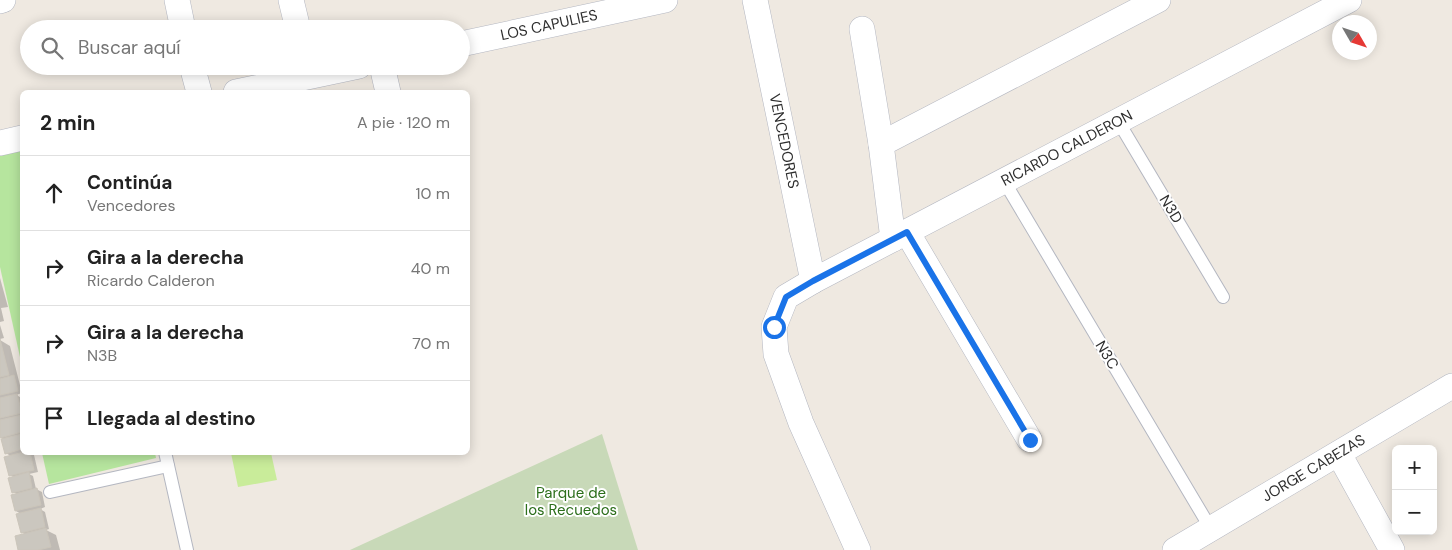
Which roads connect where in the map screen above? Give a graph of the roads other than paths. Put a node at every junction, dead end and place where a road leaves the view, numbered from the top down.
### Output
1 (177, 0) edge
2 (291, 0) edge
3 (665, 0) edge
4 (755, 0) edge
5 (1158, 0) edge
6 (1349, 0) edge
7 (629, 4) edge
8 (1126, 7) edge
9 (181, 20) edge
10 (296, 20) edge
11 (862, 29) dead end
12 (470, 42) edge
13 (194, 75) edge
14 (298, 75) edge
15 (384, 75) edge
16 (198, 90) edge
17 (253, 90) edge
18 (388, 90) edge
19 (1118, 121) junction
20 (20, 138) edge
21 (0, 143) edge
22 (881, 144) junction
23 (1004, 181) junction
24 (900, 236) junction
25 (813, 281) junction
26 (1223, 298) dead end
27 (1452, 386) edge
28 (1030, 440) dead end
29 (1339, 454) junction
30 (166, 455) edge
31 (168, 466) junction
32 (50, 492) dead end
33 (1211, 529) junction
34 (187, 550) edge
35 (858, 550) edge
36 (1175, 550) edge
37 (1392, 550) edge

1 - 9 street
2 - 10 street
3 - 7 street, LOS CAPULIES
4 - 25 street, VENCEDORES
5 - 8 street
6 - 19 street, RICARDO CALDERON
7 - 12 street, LOS CAPULIES
8 - 22 street
11 - 22 street
13 - 16 street
14 - 17 street
15 - 18 street
19 - 23 street, RICARDO CALDERON
19 - 26 lane, N3D
20 - 21 street
22 - 24 street
23 - 24 street, RICARDO CALDERON
23 - 33 lane, N3C
24 - 25 street, RICARDO CALDERON
24 - 28 street
25 - 35 street, RICARDO CALDERON
27 - 29 street, JORGE CABEZAS
29 - 33 street, JORGE CABEZAS
29 - 37 street
30 - 31 lane
31 - 32 lane
31 - 34 lane
33 - 36 street, JORGE CABEZAS

